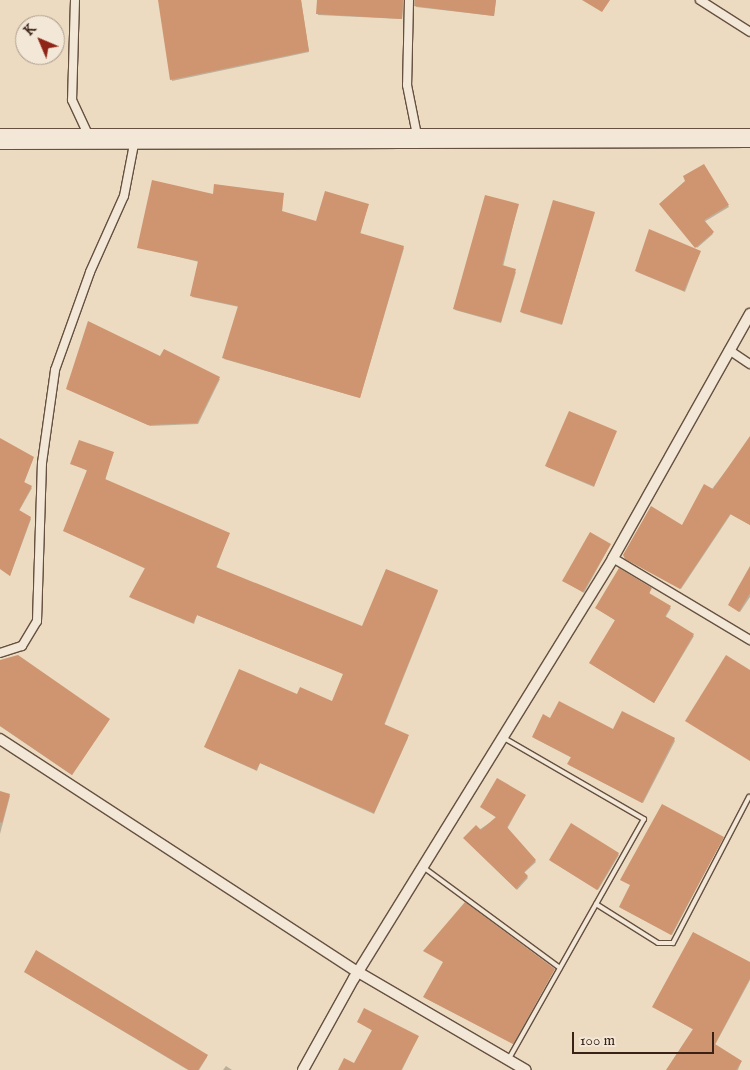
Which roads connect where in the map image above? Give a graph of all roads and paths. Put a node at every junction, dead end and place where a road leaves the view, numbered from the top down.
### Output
1 (75, 0) edge
2 (409, 0) edge
3 (700, 0) edge
4 (750, 32) edge
5 (0, 134) edge
6 (417, 134) junction
7 (750, 134) edge
8 (90, 138) junction
9 (750, 142) edge
10 (0, 144) edge
11 (134, 144) junction
12 (750, 314) edge
13 (729, 350) junction
14 (750, 364) edge
15 (613, 558) junction
16 (750, 640) edge
17 (0, 653) edge
18 (504, 738) junction
19 (0, 739) edge
20 (748, 797) dead end
21 (422, 867) junction
22 (596, 904) junction
23 (560, 968) junction
24 (358, 972) junction
25 (511, 1064) edge
26 (303, 1070) edge
27 (526, 1070) edge

1 - 8 street
2 - 6 street
3 - 4 street
5 - 8 street
6 - 7 street
6 - 8 street
8 - 10 street
8 - 11 street
9 - 11 street
11 - 17 street
12 - 13 street
13 - 14 street
13 - 15 street
15 - 16 street
15 - 18 street
18 - 21 street
18 - 22 lane
19 - 24 street
20 - 22 lane
21 - 23 lane
21 - 24 street
22 - 23 lane
23 - 25 lane
24 - 25 street
24 - 26 street
25 - 27 street

